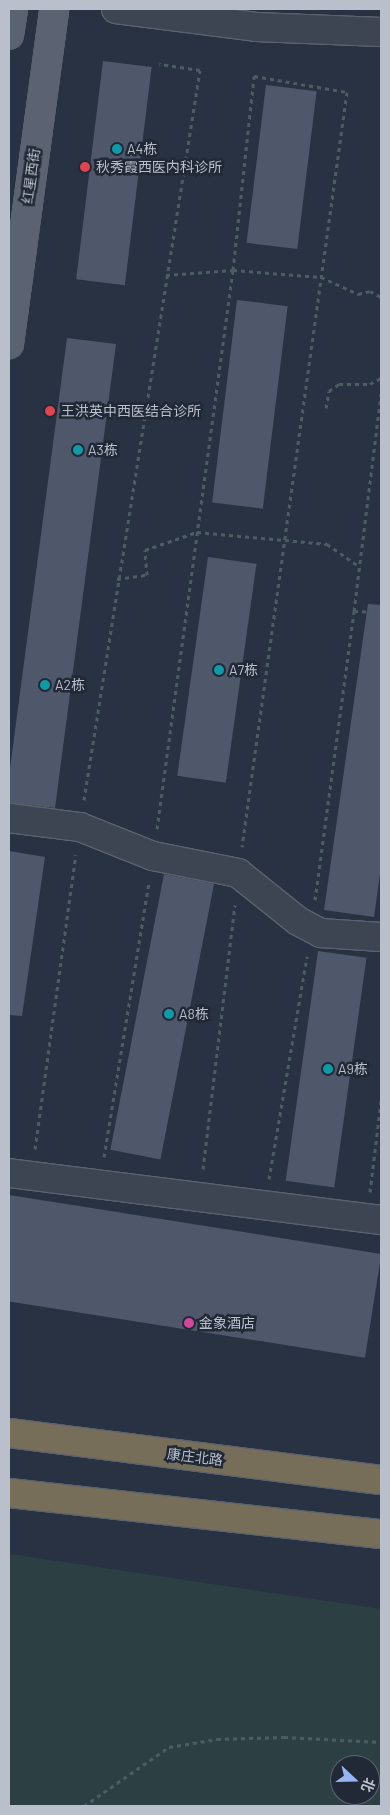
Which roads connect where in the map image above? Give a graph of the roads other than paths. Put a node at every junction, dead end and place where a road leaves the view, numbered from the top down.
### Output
1 (12, 9) edge
2 (54, 9) edge
3 (116, 9) edge
4 (190, 13) edge
5 (381, 32) edge
6 (9, 35) edge
7 (9, 344) edge
8 (9, 818) edge
9 (381, 937) edge
10 (20, 1175) edge
11 (374, 1219) edge
12 (9, 1433) edge
13 (381, 1480) edge
14 (9, 1493) edge
15 (381, 1534) edge

1 - 6 main road
2 - 7 main road, 红星西街
3 - 4 street
4 - 5 street
8 - 9 street
10 - 11 street
12 - 13 highway, 康庄北路
14 - 15 highway

